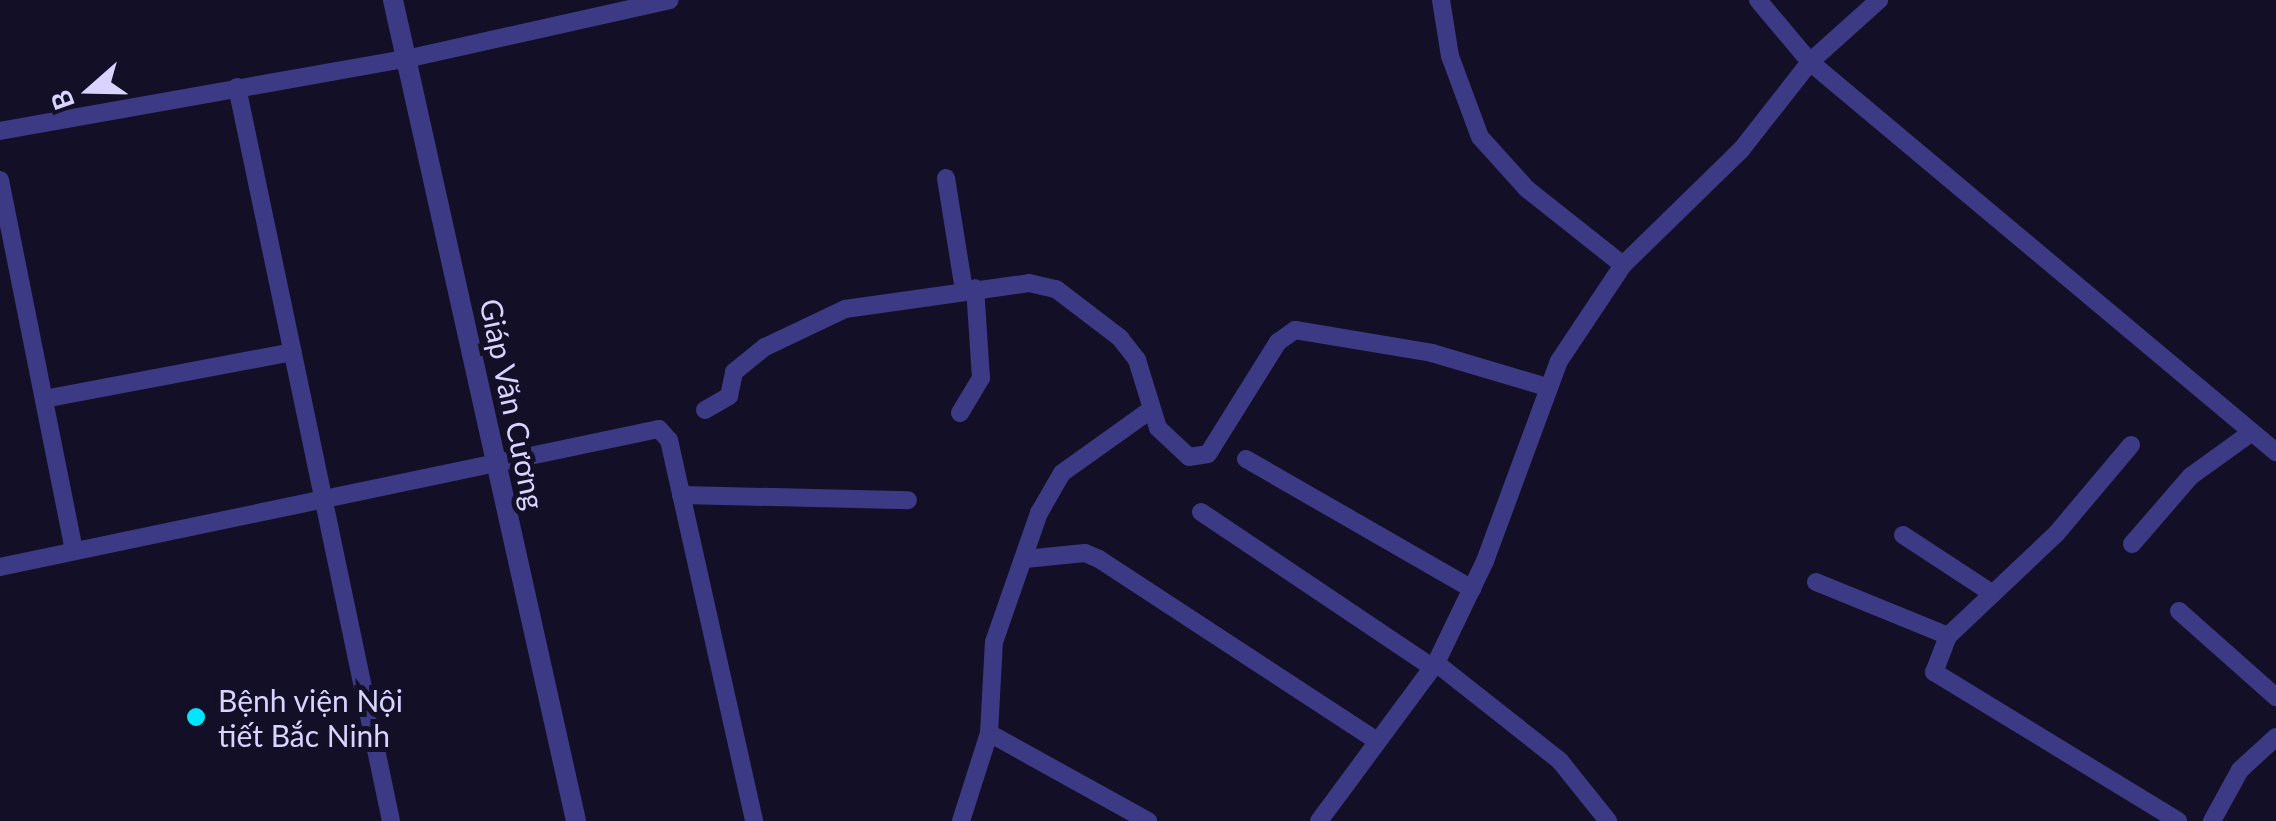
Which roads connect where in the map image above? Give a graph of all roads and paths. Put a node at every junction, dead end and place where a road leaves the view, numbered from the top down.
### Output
1 (393, 0) edge
2 (669, 0) edge
3 (1442, 0) edge
4 (1758, 0) edge
5 (1879, 0) edge
6 (406, 59) junction
7 (1810, 62) junction
8 (237, 88) junction
9 (0, 131) edge
10 (946, 178) dead end
11 (0, 180) edge
12 (1623, 265) junction
13 (970, 289) junction
14 (293, 352) junction
15 (1548, 387) junction
16 (44, 399) junction
17 (705, 410) dead end
18 (1149, 411) junction
19 (960, 413) dead end
20 (2252, 432) junction
21 (2131, 445) dead end
22 (2276, 452) edge
23 (1246, 459) dead end
24 (495, 460) junction
25 (681, 495) junction
26 (322, 498) junction
27 (908, 500) dead end
28 (1201, 512) dead end
29 (1903, 535) dead end
30 (2132, 544) dead end
31 (74, 551) junction
32 (1025, 559) junction
33 (0, 567) edge
34 (1816, 582) dead end
35 (1472, 589) junction
36 (1990, 592) junction
37 (2180, 610) dead end
38 (1948, 636) junction
39 (1434, 665) junction
40 (2276, 697) edge
41 (989, 733) junction
42 (2276, 737) edge
43 (1376, 740) junction
44 (391, 821) edge
45 (576, 821) edge
46 (754, 821) edge
47 (960, 821) edge
48 (1148, 821) edge
49 (1320, 821) edge
50 (1608, 821) edge
51 (2178, 821) edge
52 (2212, 821) edge

1 - 6 street, Giáp Văn Cương
2 - 6 street
3 - 12 street
4 - 7 street
5 - 7 street
6 - 8 street
6 - 24 street, Giáp Văn Cương
7 - 12 street
7 - 20 street
8 - 9 street
8 - 14 street
10 - 13 street
11 - 16 street
12 - 15 street
13 - 17 street
13 - 18 street
13 - 19 street
14 - 16 street
14 - 26 street
15 - 18 street
15 - 35 street
16 - 31 street
18 - 32 street
20 - 22 street
20 - 30 street
21 - 36 street
23 - 35 street
24 - 25 street
24 - 26 street
24 - 45 street, Giáp Văn Cương
25 - 27 street
25 - 46 street
26 - 31 street
26 - 44 street
28 - 39 street
29 - 36 street
31 - 33 street
32 - 41 street
32 - 43 street
34 - 38 street
35 - 39 street
36 - 38 street
37 - 40 street
38 - 51 street
39 - 43 street
39 - 50 street
41 - 47 street
41 - 48 street
42 - 52 street
43 - 49 street

